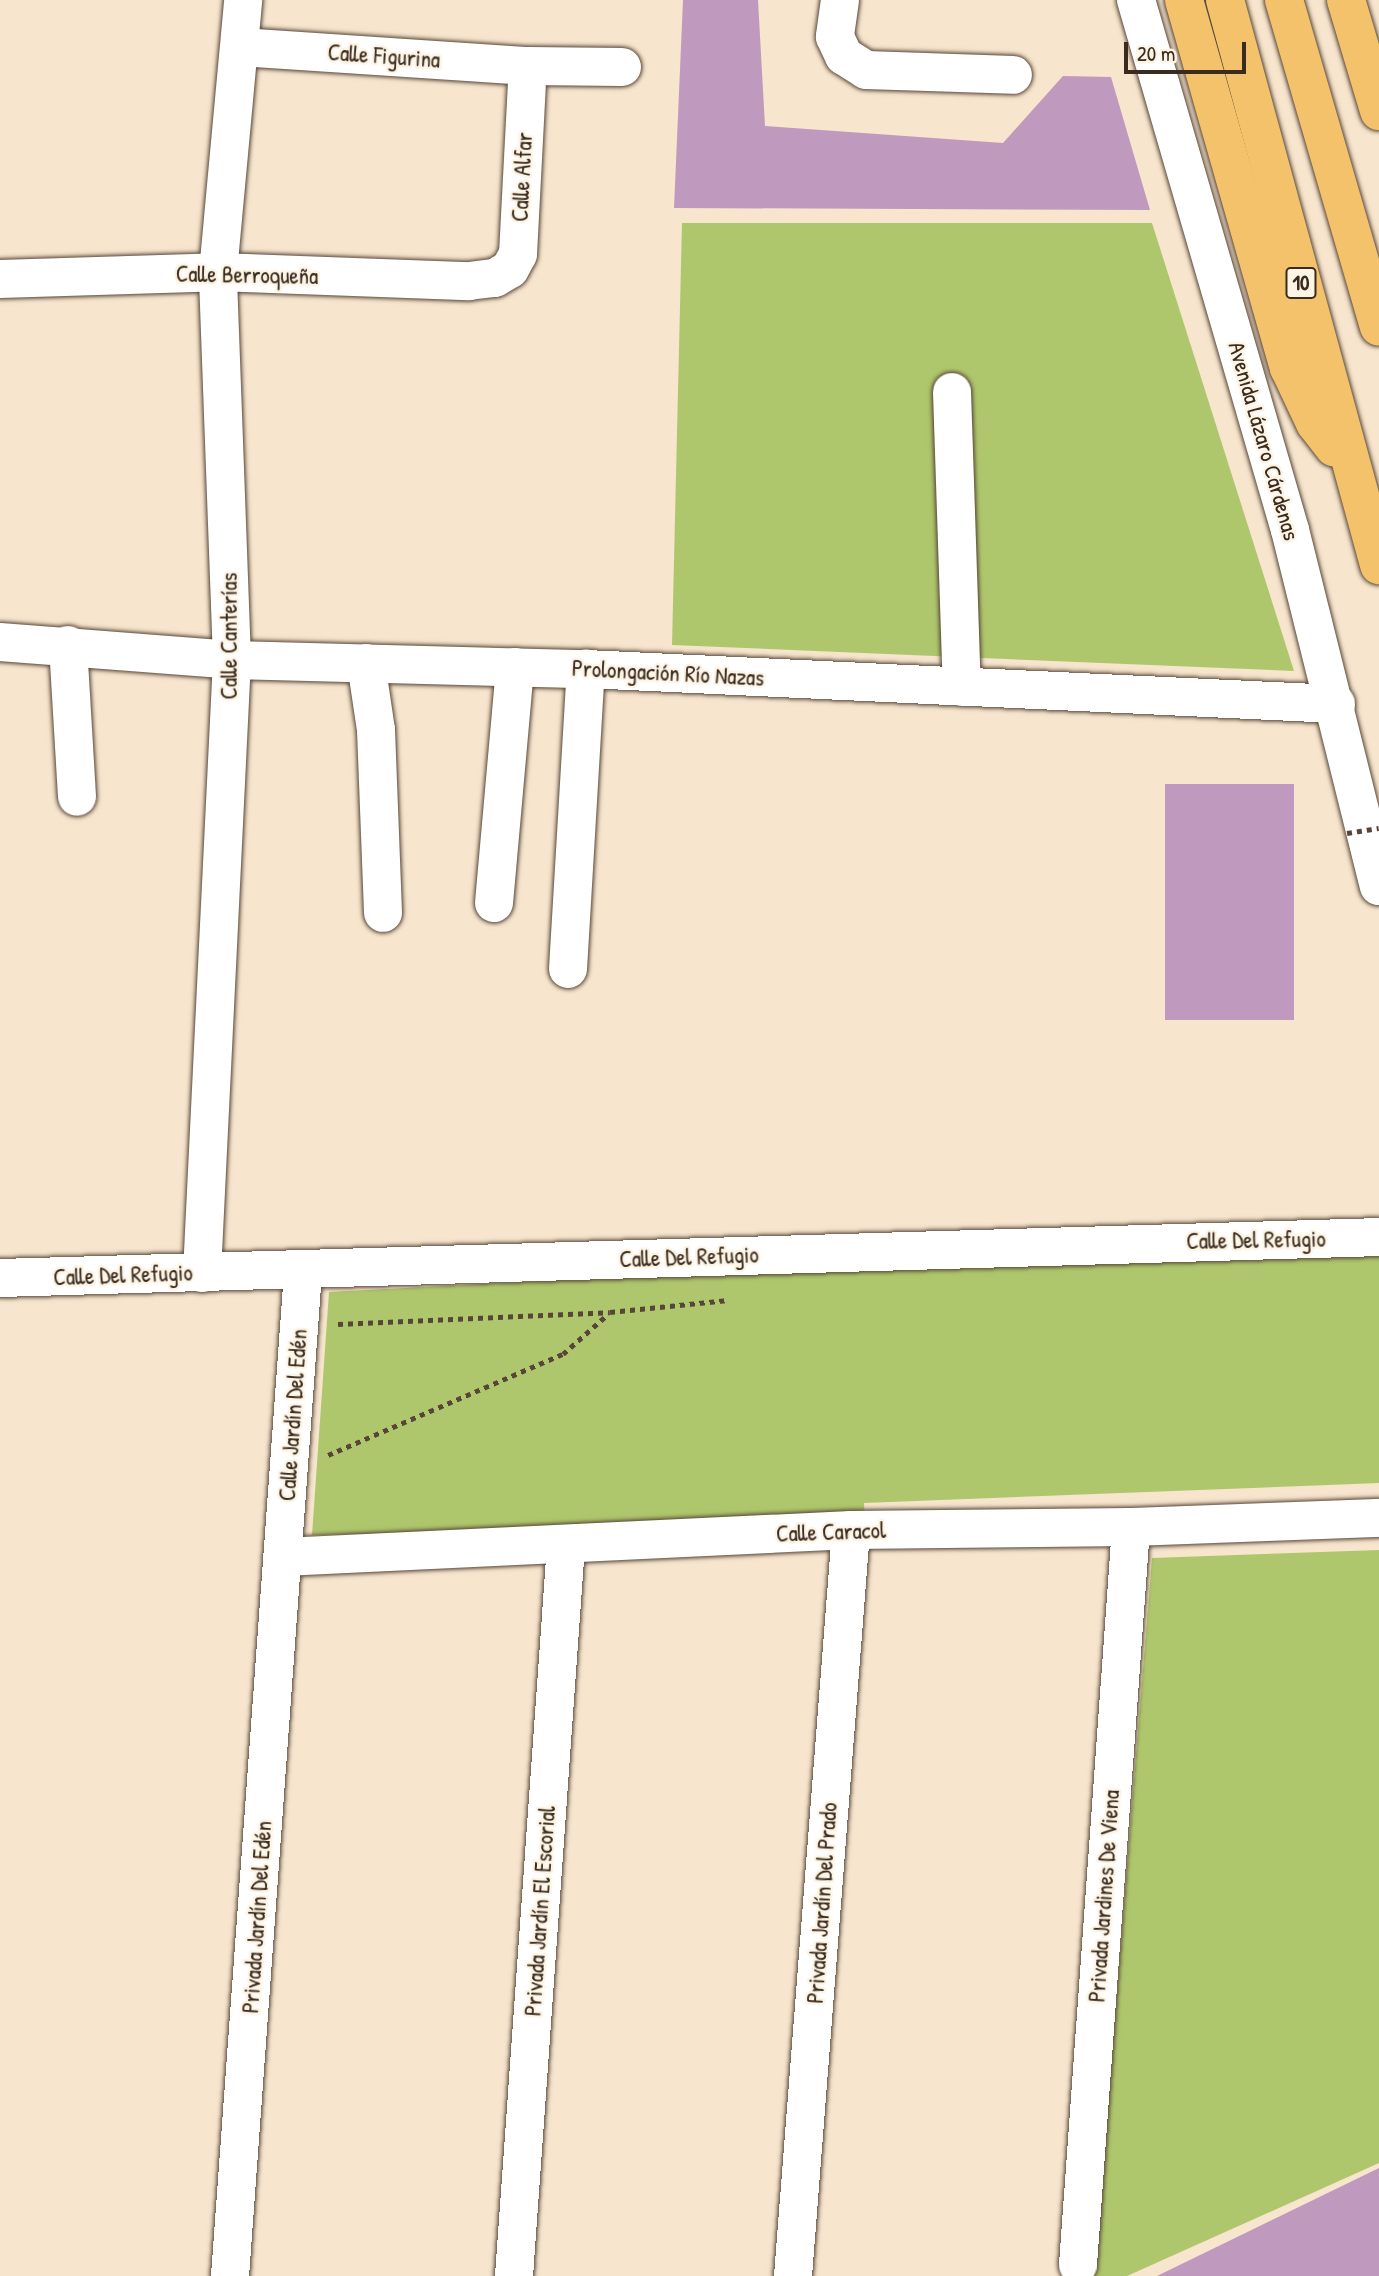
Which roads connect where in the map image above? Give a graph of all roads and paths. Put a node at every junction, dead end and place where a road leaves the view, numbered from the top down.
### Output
1 (243, 0) edge
2 (840, 0) edge
3 (1136, 0) edge
4 (1184, 0) edge
5 (1225, 0) edge
6 (1284, 0) edge
7 (1346, 0) edge
8 (240, 47) junction
9 (527, 66) junction
10 (622, 66) dead end
11 (1013, 75) dead end
12 (1379, 110) edge
13 (218, 272) junction
14 (495, 278) joint
15 (0, 279) edge
16 (1379, 326) edge
17 (952, 392) dead end
18 (1351, 468) junction
19 (1379, 565) edge
20 (0, 642) edge
21 (68, 645) junction
22 (232, 660) junction
23 (366, 663) junction
24 (515, 667) junction
25 (586, 668) junction
26 (962, 687) junction
27 (1336, 704) junction
28 (77, 797) dead end
29 (1379, 828) edge
30 (1347, 833) dead end
31 (1379, 886) edge
32 (494, 903) dead end
33 (383, 913) dead end
34 (568, 969) dead end
35 (1379, 1237) edge
36 (303, 1272) junction
37 (202, 1273) junction
38 (0, 1278) edge
39 (733, 1299) dead end
40 (610, 1312) junction
41 (334, 1338) dead end
42 (318, 1460) dead end
43 (1379, 1518) edge
44 (1131, 1527) junction
45 (851, 1530) junction
46 (566, 1546) junction
47 (284, 1557) junction
48 (1077, 2265) dead end
49 (230, 2276) edge
50 (514, 2276) edge
51 (793, 2276) edge

1 - 8 street, Calle Canterías
2 - 11 street
3 - 27 street, Avenida Lázaro Cárdenas
4 - 18 highway
5 - 18 highway, 10
6 - 16 highway
7 - 12 highway
8 - 9 street, Calle Figurina
8 - 13 street, Calle Canterías
9 - 10 street, Calle Figurina
9 - 14 street, Calle Alfar
13 - 14 street, Calle Berroqueña
13 - 15 street, Calle Berroqueña
13 - 22 street, Calle Canterías
17 - 26 street
18 - 19 highway, 10
20 - 21 street, Prolongación Río Nazas
21 - 22 street, Prolongación Río Nazas
21 - 28 street
22 - 23 street, Prolongación Río Nazas
22 - 37 street, Calle Canterías
23 - 24 street, Prolongación Río Nazas
23 - 33 street
24 - 25 street, Prolongación Río Nazas
24 - 32 street
25 - 26 street, Prolongación Río Nazas
25 - 34 street
26 - 27 street, Prolongación Río Nazas
27 - 31 street, Avenida Lázaro Cárdenas
29 - 30 path, bridge
35 - 36 street, Calle Del Refugio
36 - 37 street, Calle Del Refugio
36 - 47 street, Calle Jardín Del Edén
37 - 38 street, Calle Del Refugio
39 - 40 path
40 - 41 path
40 - 42 path
43 - 44 street, Calle Caracol
44 - 45 street, Calle Caracol
44 - 48 street, Privada Jardines De Viena
45 - 46 street, Calle Caracol
45 - 51 street, Privada Jardín Del Prado
46 - 47 street, Calle Caracol
46 - 50 street, Privada Jardín El Escorial
47 - 49 street, Privada Jardín Del Edén

